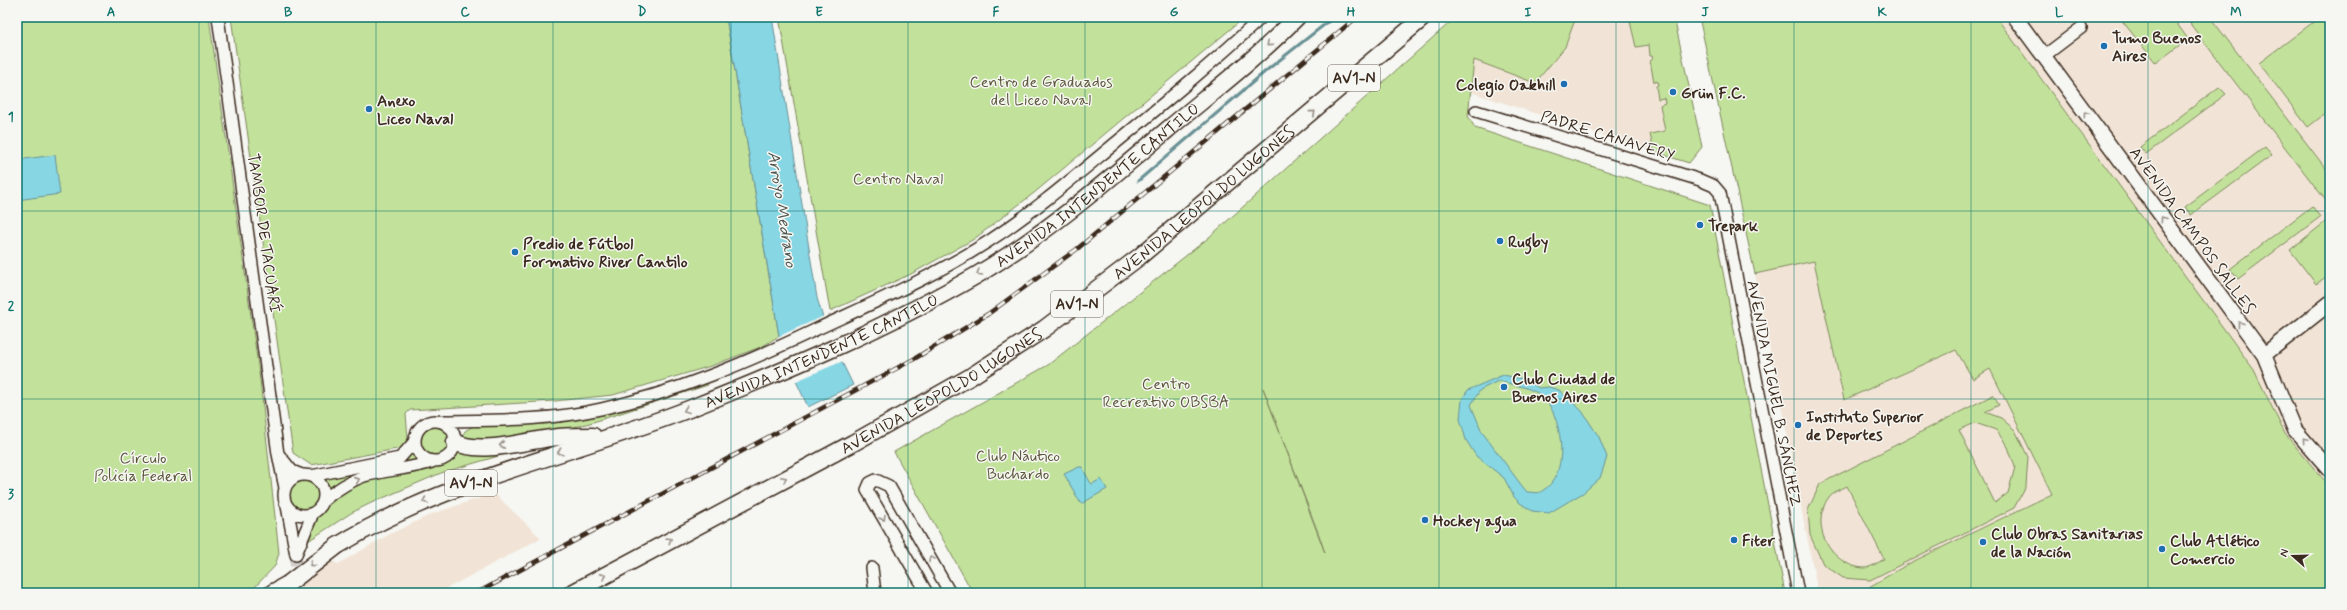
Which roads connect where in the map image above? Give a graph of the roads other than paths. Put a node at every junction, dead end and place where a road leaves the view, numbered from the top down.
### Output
1 (218, 17) edge
2 (1262, 17) edge
3 (1297, 17) edge
4 (1424, 17) edge
5 (2015, 17) edge
6 (2081, 28) dead end
7 (2044, 56) junction
8 (1476, 111) dead end
9 (1722, 200) joint
10 (2330, 303) edge
11 (2264, 355) junction
12 (477, 420) junction
13 (441, 421) junction
14 (611, 436) junction
15 (455, 440) junction
16 (414, 442) junction
17 (278, 454) junction
18 (432, 462) junction
19 (2330, 470) edge
20 (306, 476) junction
21 (285, 488) junction
22 (324, 500) junction
23 (287, 506) junction
24 (313, 513) junction
25 (872, 568) dead end
26 (285, 588) edge
27 (272, 593) edge
28 (572, 593) edge
29 (875, 593) edge
30 (927, 593) edge
31 (950, 593) edge
32 (1798, 593) edge

1 - 17 street, TAMBOR DE TACUARÍ
2 - 12 street, AVENIDA INTENDENTE CANTILO
3 -> 14 highway, AVENIDA INTENDENTE CANTILO / AV1-N
28 -> 4 highway, AVENIDA LEOPOLDO LUGONES / AV1-N
5 - 7 main road, AVENIDA CAMPOS SALLES
6 - 7 street
11 -> 7 main road, AVENIDA CAMPOS SALLES
8 - 9 street, PADRE CANAVERY
9 - 32 street, AVENIDA MIGUEL B. SÁNCHEZ
10 - 11 main road
19 -> 11 main road, AVENIDA CAMPOS SALLES
12 - 13 street, AVENIDA INTENDENTE CANTILO
12 - 15 street
13 - 15 street
13 - 16 street
14 -> 15 highway
14 -> 26 highway, AVENIDA INTENDENTE CANTILO / AV1-N, bridge
15 - 18 street
16 - 18 street
16 - 20 street
17 - 20 street
17 - 21 street, TAMBOR DE TACUARÍ
22 -> 18 street
20 - 21 street
20 - 22 street
21 - 23 street
22 - 24 street
23 - 24 street
23 - 24 street
25 - 29 street
26 - 27 highway, AVENIDA INTENDENTE CANTILO
31 -> 30 street

